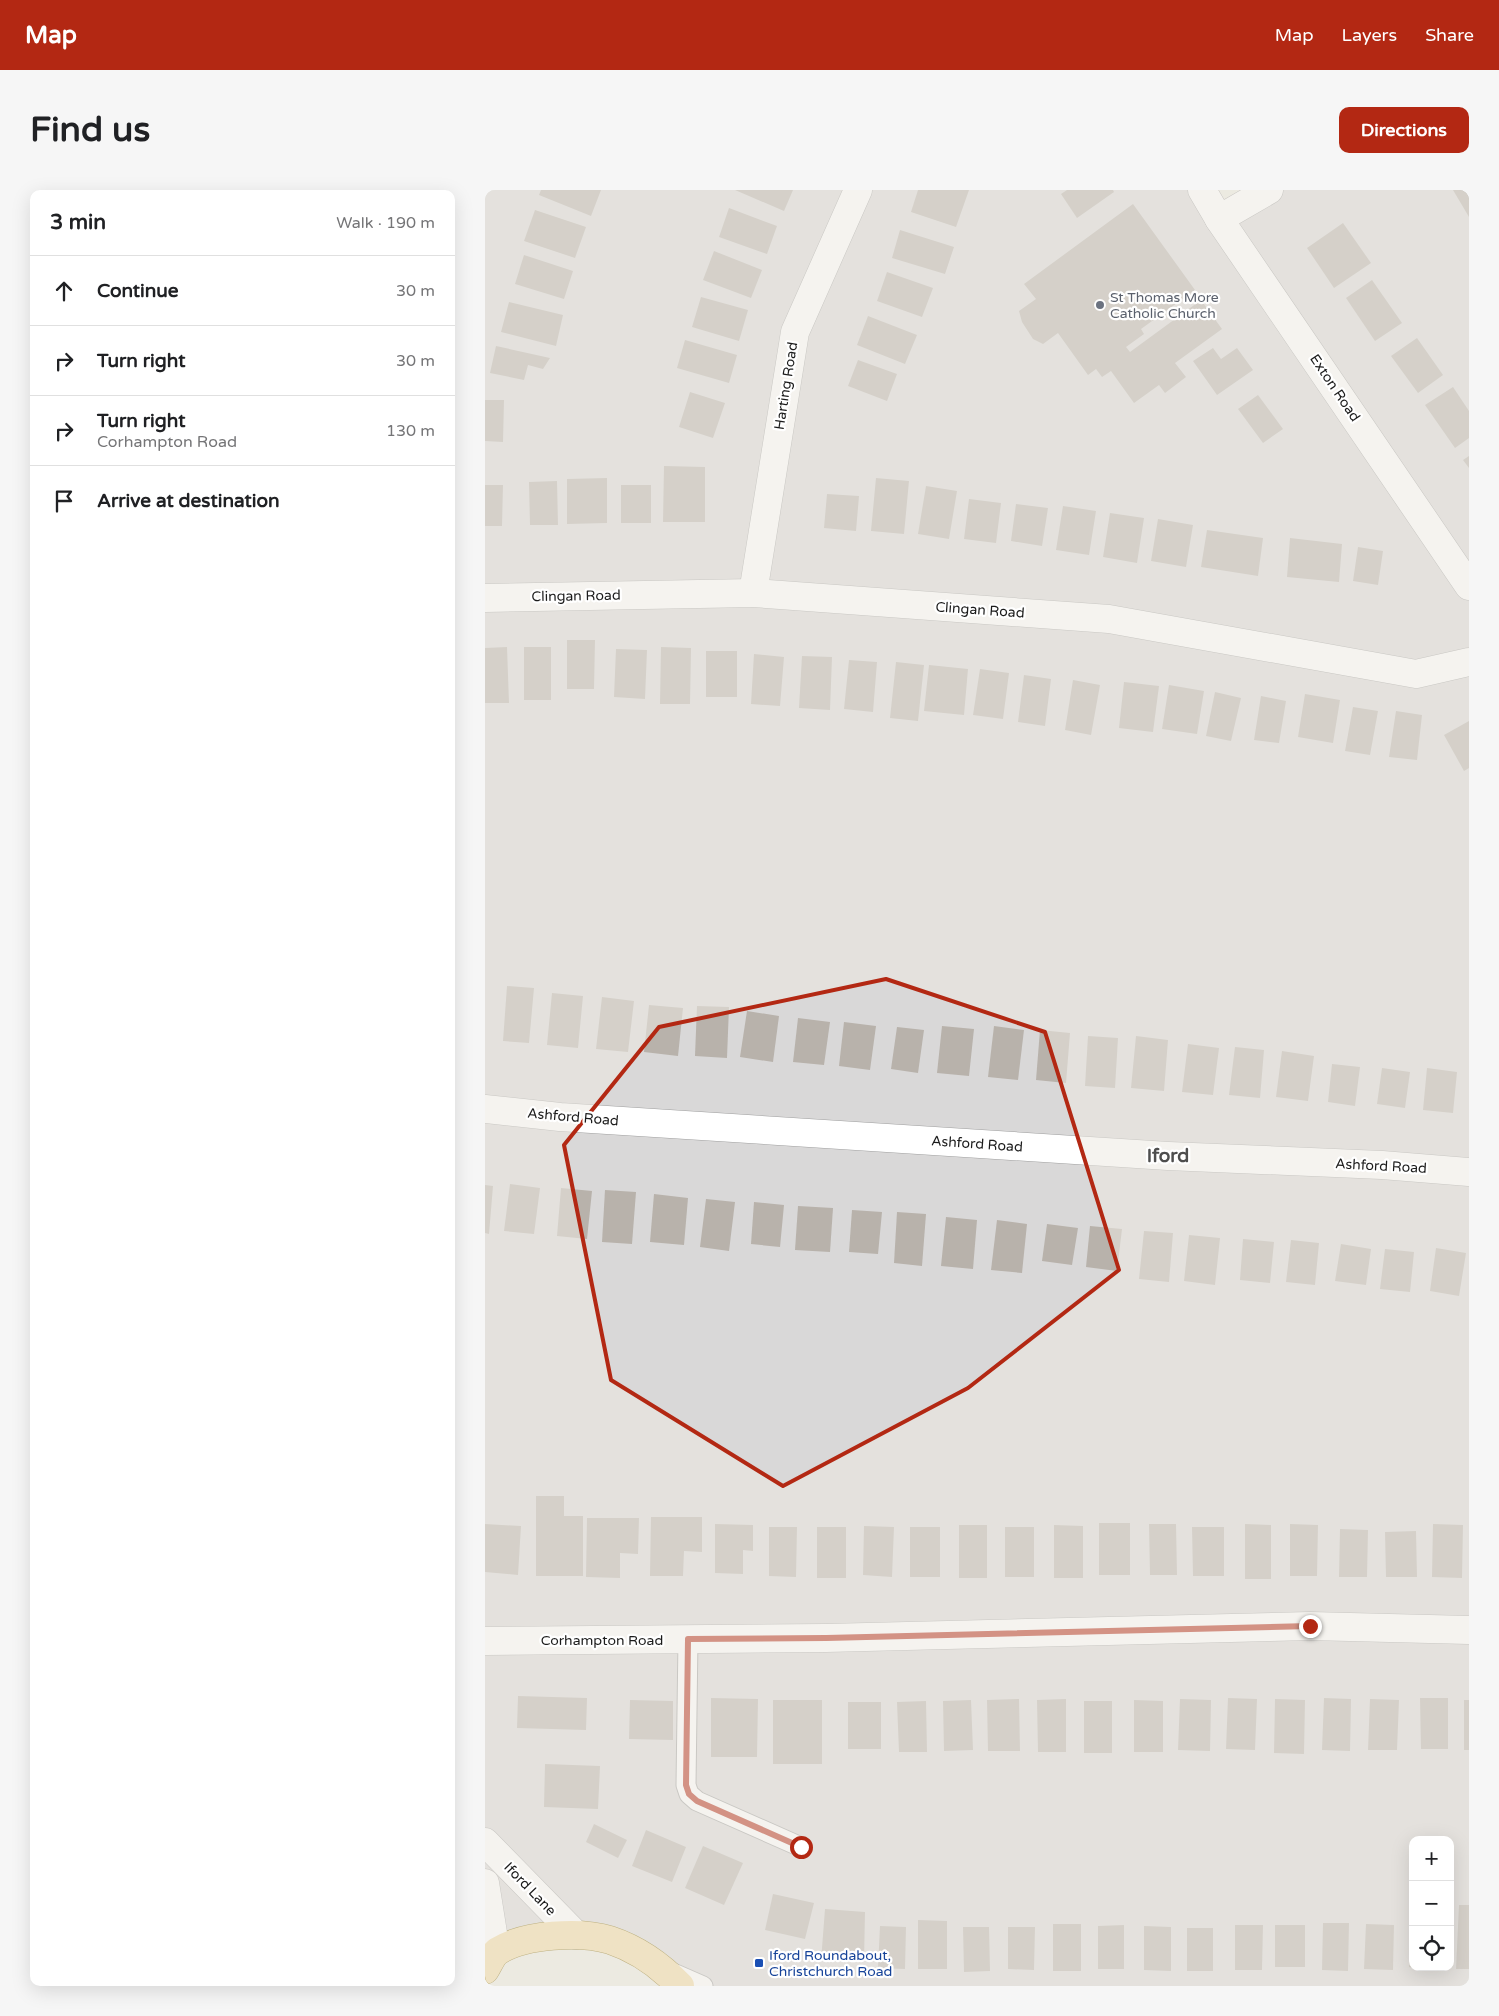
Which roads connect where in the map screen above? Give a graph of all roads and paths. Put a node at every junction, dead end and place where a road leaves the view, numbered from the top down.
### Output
1 (858, 190) edge
2 (1202, 190) edge
3 (1269, 190) edge
4 (1219, 220) junction
5 (1469, 586) edge
6 (753, 593) junction
7 (485, 598) edge
8 (1469, 662) edge
9 (485, 1109) edge
10 (1469, 1172) edge
11 (1469, 1630) edge
12 (688, 1639) junction
13 (485, 1641) edge
14 (485, 1842) edge
15 (801, 1847) dead end
16 (485, 1883) edge
17 (576, 1935) junction
18 (491, 1961) edge
19 (671, 1977) edge
20 (703, 1986) edge

1 - 6 street, Harting Road
2 - 4 street, Exton Road
3 - 4 street
4 - 5 street, Exton Road
6 - 7 street, Clingan Road
6 - 8 street, Clingan Road
9 - 10 street, Ashford Road
11 - 12 street, Corhampton Road
12 - 13 street, Corhampton Road
12 - 15 lane
14 - 17 street, Iford Lane
16 - 18 street, Iford Lane
17 - 18 main road
17 - 19 main road
19 - 20 lane

